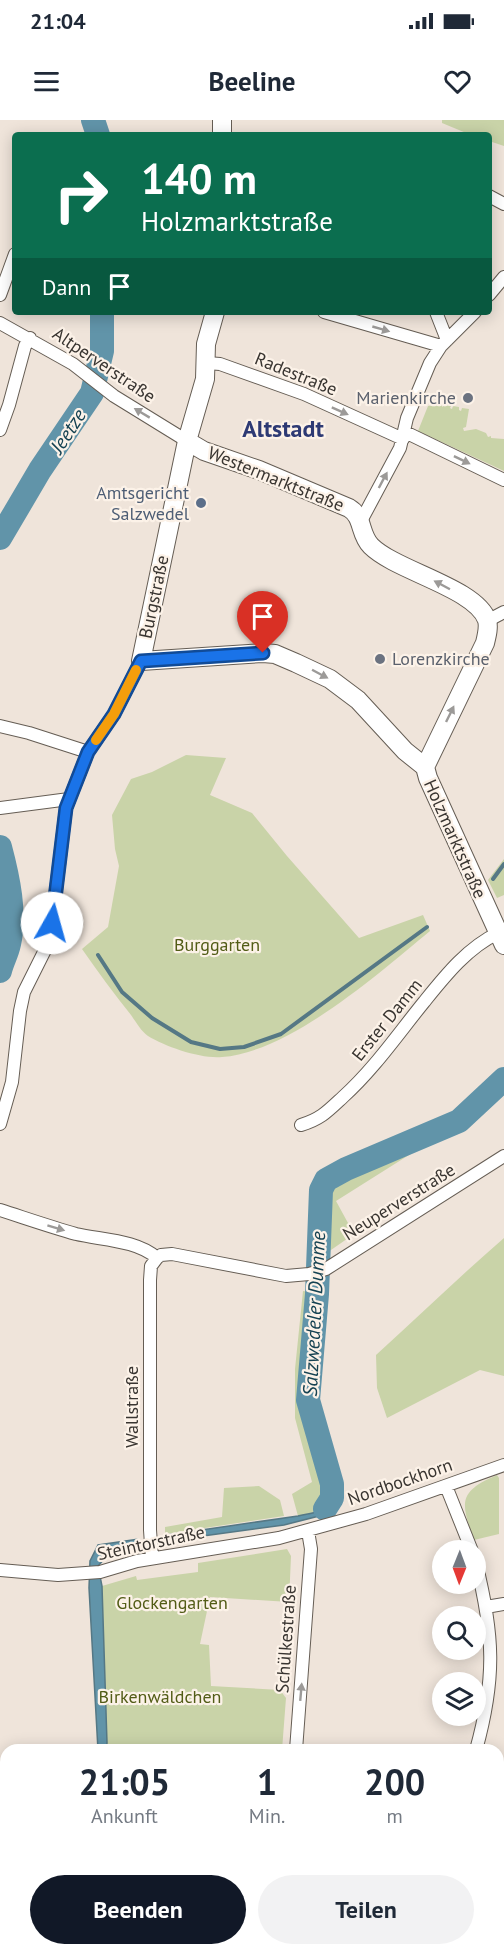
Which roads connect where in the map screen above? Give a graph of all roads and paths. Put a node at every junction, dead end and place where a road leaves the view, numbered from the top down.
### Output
1 (12, 262) edge
2 (504, 277) edge
3 (492, 291) edge
4 (0, 295) edge
5 (214, 315) edge
6 (336, 315) edge
7 (437, 315) edge
8 (472, 315) edge
9 (0, 323) edge
10 (30, 338) junction
11 (444, 343) junction
12 (207, 363) junction
13 (0, 430) edge
14 (404, 436) junction
15 (187, 441) junction
16 (504, 480) edge
17 (361, 521) junction
18 (504, 612) edge
19 (487, 621) junction
20 (141, 661) junction
21 (0, 726) edge
22 (88, 752) junction
23 (425, 767) junction
24 (69, 799) junction
25 (0, 808) edge
26 (501, 939) edge
27 (6, 1081) edge
28 (0, 1124) edge
29 (301, 1125) dead end
30 (504, 1156) edge
31 (0, 1210) edge
32 (157, 1258) junction
33 (504, 1465) edge
34 (446, 1486) junction
35 (308, 1531) junction
36 (468, 1540) edge
37 (152, 1558) junction
38 (0, 1570) edge
39 (504, 1604) edge
40 (486, 1607) joint
41 (296, 1744) edge
42 (477, 1744) edge

1 - 4 street
2 - 3 street
5 - 12 street, Burgstraße
6 -> 11 street
7 - 11 street
8 - 11 street
9 - 10 street, Altperverstraße
10 - 13 street
15 -> 10 street, Altperverstraße
11 - 14 street
12 -> 14 street, Radestraße
12 - 15 street, Burgstraße
14 -> 16 street, Radestraße
17 -> 14 street
15 - 17 street, Westermarktstraße
15 - 20 street, Burgstraße
19 -> 17 street
18 - 19 street
23 -> 19 street
20 - 22 street, Burgstraße
20 -> 23 street, Holzmarktstraße
21 - 22 street
22 - 24 street, Burgstraße
23 - 26 street, Holzmarktstraße
24 - 25 street
24 - 27 street, Burgstraße
26 - 29 street, Erster Damm
27 - 28 street, Burgstraße
30 - 32 street, Neuperverstraße
31 -> 32 street, Neuperverstraße
32 - 37 street, Wallstraße
33 - 34 street, Nordbockhorn
34 - 35 street, Nordbockhorn
34 - 36 street
35 - 37 street, Steintorstraße
41 -> 35 street, Schülkestraße
37 - 38 street, Steintorstraße
39 - 40 street
40 - 42 street

